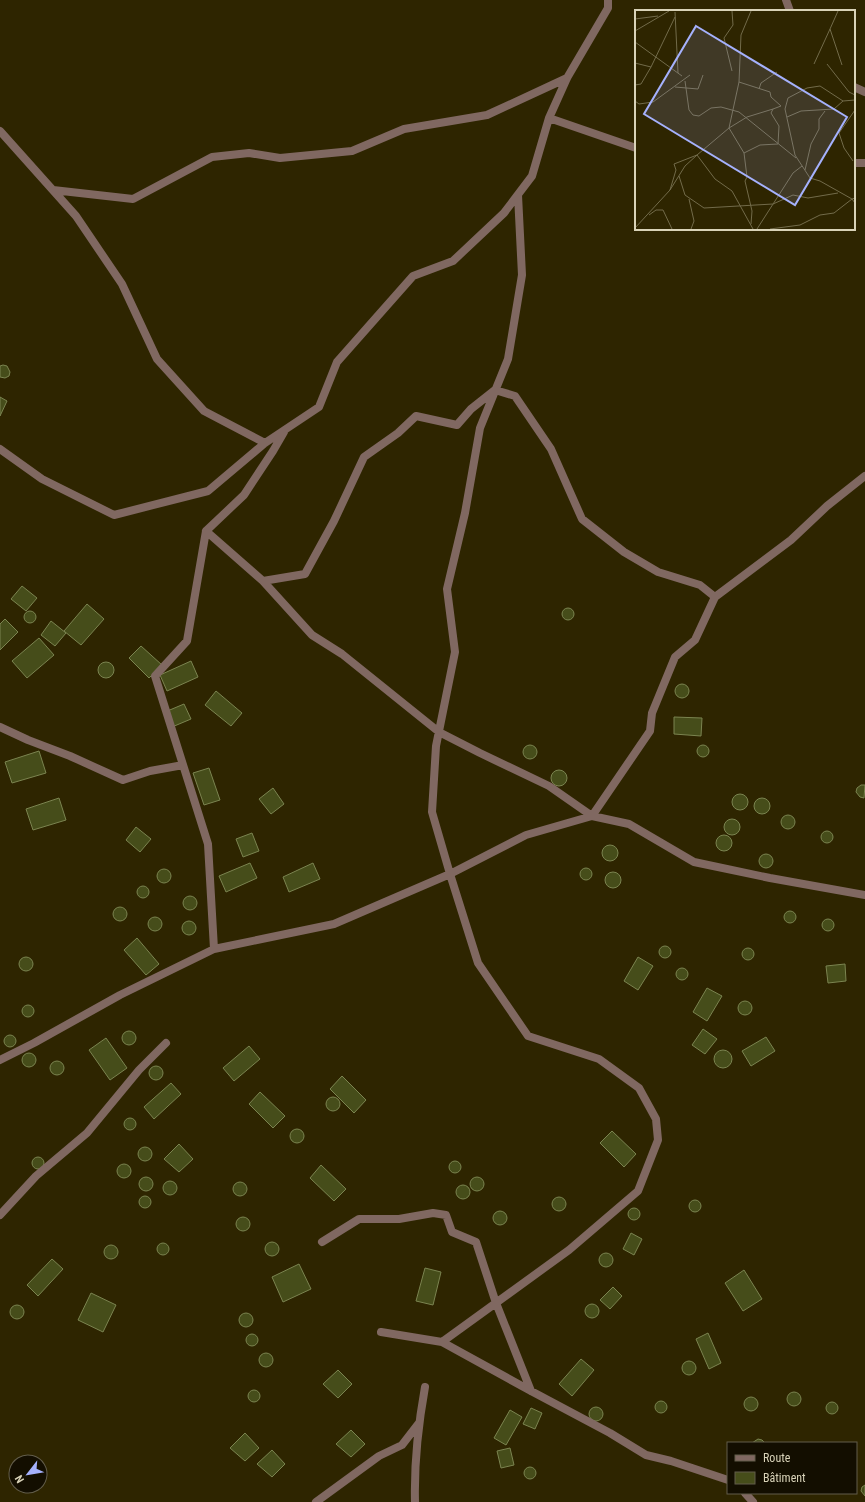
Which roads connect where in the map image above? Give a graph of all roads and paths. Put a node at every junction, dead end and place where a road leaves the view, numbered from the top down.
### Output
1 (608, 0) edge
2 (786, 0) edge
3 (790, 10) edge
4 (567, 78) junction
5 (855, 87) edge
6 (865, 92) edge
7 (549, 118) junction
8 (0, 131) edge
9 (635, 148) edge
10 (54, 190) junction
11 (518, 195) junction
12 (495, 390) junction
13 (286, 429) junction
14 (265, 443) junction
15 (0, 449) edge
16 (865, 476) edge
17 (206, 531) junction
18 (263, 581) junction
19 (715, 597) junction
20 (0, 728) edge
21 (439, 732) junction
22 (183, 765) junction
23 (592, 816) junction
24 (450, 874) junction
25 (865, 895) edge
26 (214, 949) junction
27 (166, 1043) dead end
28 (0, 1060) edge
29 (0, 1215) edge
30 (322, 1242) dead end
31 (496, 1303) junction
32 (381, 1332) dead end
33 (442, 1342) junction
34 (425, 1387) dead end
35 (531, 1391) junction
36 (419, 1423) junction
37 (727, 1480) edge
38 (746, 1494) edge
39 (316, 1502) edge
40 (415, 1502) edge
41 (753, 1502) edge

1 - 4 street
2 - 3 street
4 - 7 street
4 - 10 street
5 - 6 street
7 - 9 street
7 - 11 street
8 - 10 street
10 - 14 street
11 - 12 street
11 - 13 street
12 - 18 street
12 - 19 street
12 - 21 street
13 - 14 street
13 - 17 street
14 - 15 street
16 - 19 street
17 - 18 street
17 - 22 street
18 - 21 street
19 - 23 street
20 - 22 street
21 - 23 street
21 - 24 street
22 - 26 street
23 - 24 street
23 - 25 street
24 - 26 street
24 - 31 street
26 - 28 street
27 - 29 street
30 - 31 street
31 - 33 street
31 - 35 street
32 - 33 street
33 - 35 street
34 - 36 street
35 - 37 street
36 - 39 street
36 - 40 street
38 - 41 street

